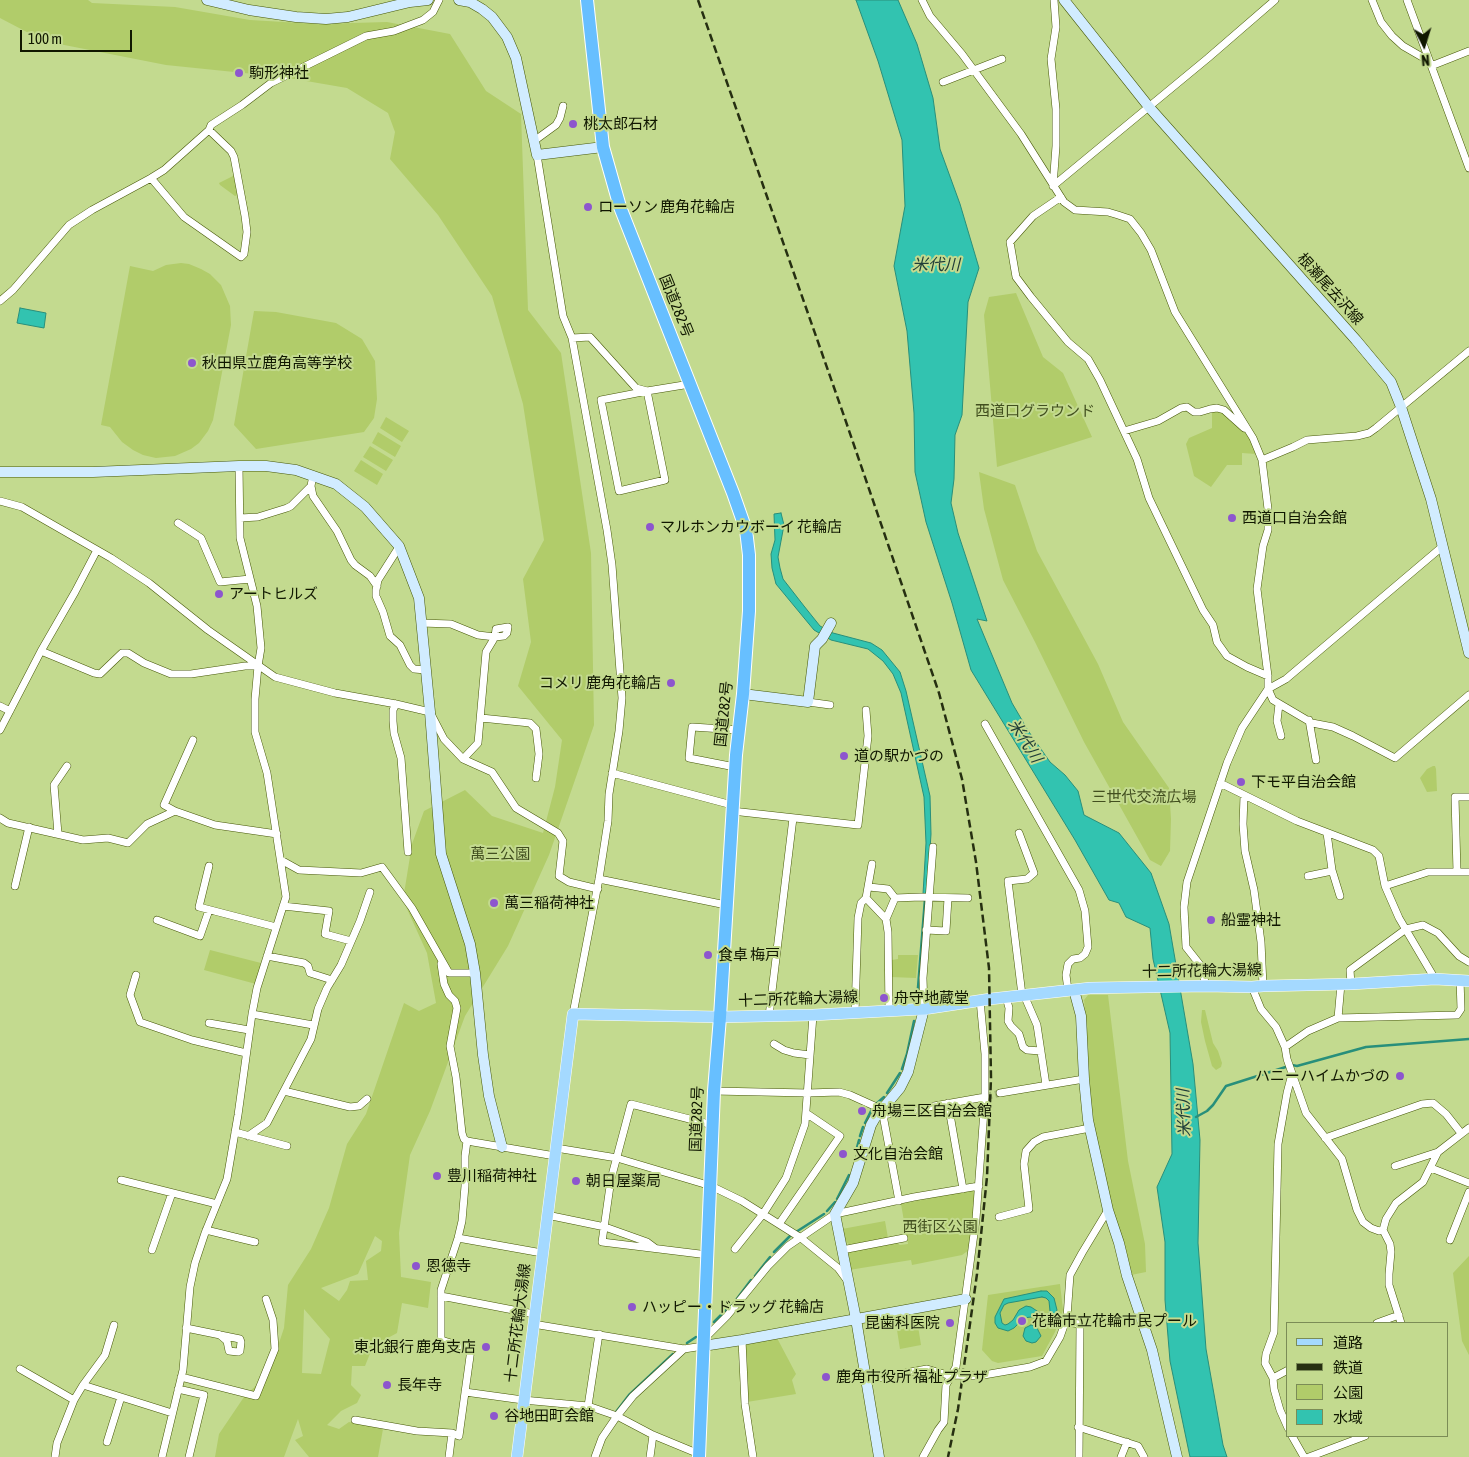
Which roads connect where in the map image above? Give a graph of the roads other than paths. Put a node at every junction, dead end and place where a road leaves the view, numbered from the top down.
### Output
1 (207, 0) edge
2 (428, 0) edge
3 (439, 0) edge
4 (459, 0) edge
5 (587, 0) edge
6 (922, 0) edge
7 (1054, 0) edge
8 (1064, 0) edge
9 (1275, 0) edge
10 (1372, 0) edge
11 (1407, 0) edge
12 (1469, 51) edge
13 (1002, 59) dead end
14 (1430, 64) junction
15 (974, 70) junction
16 (943, 82) dead end
17 (563, 106) dead end
18 (1149, 106) junction
19 (209, 130) junction
20 (534, 141) junction
21 (603, 147) junction
22 (537, 155) junction
23 (1469, 168) edge
24 (151, 178) junction
25 (1053, 186) junction
26 (1061, 198) junction
27 (0, 301) edge
28 (572, 338) junction
29 (1469, 351) edge
30 (690, 384) junction
31 (647, 392) junction
32 (1402, 406) junction
33 (1124, 431) junction
34 (1250, 433) junction
35 (1262, 460) junction
36 (239, 466) junction
37 (0, 472) edge
38 (313, 475) junction
39 (311, 486) junction
40 (0, 501) edge
41 (240, 518) junction
42 (178, 523) dead end
43 (1443, 546) junction
44 (400, 547) junction
45 (97, 550) junction
46 (250, 579) junction
47 (376, 586) junction
48 (421, 623) junction
49 (830, 625) dead end
50 (41, 651) junction
51 (1469, 653) edge
52 (258, 666) junction
53 (426, 670) junction
54 (1268, 676) junction
55 (1268, 689) junction
56 (743, 694) junction
57 (1469, 695) edge
58 (808, 702) junction
59 (396, 704) junction
60 (1279, 704) junction
61 (830, 705) dead end
62 (0, 706) edge
63 (866, 710) dead end
64 (10, 711) junction
65 (430, 712) junction
66 (481, 718) junction
67 (1309, 720) junction
68 (985, 724) dead end
69 (0, 730) edge
70 (739, 730) junction
71 (1281, 736) dead end
72 (193, 740) dead end
73 (464, 759) junction
74 (1316, 760) dead end
75 (67, 766) dead end
76 (735, 767) junction
77 (612, 773) junction
78 (536, 778) dead end
79 (1220, 783) junction
80 (1244, 796) junction
81 (1469, 797) edge
82 (732, 808) junction
83 (176, 811) junction
84 (0, 818) edge
85 (793, 818) junction
86 (29, 828) junction
87 (1019, 833) dead end
88 (1327, 833) junction
89 (58, 834) junction
90 (277, 834) junction
91 (933, 846) dead end
92 (408, 852) dead end
93 (281, 860) junction
94 (872, 864) dead end
95 (209, 866) dead end
96 (1332, 871) junction
97 (1457, 872) junction
98 (1469, 872) edge
99 (1308, 876) dead end
100 (599, 879) junction
101 (15, 886) dead end
102 (1385, 886) junction
103 (868, 887) junction
104 (598, 889) junction
105 (370, 892) dead end
106 (1340, 896) dead end
107 (925, 897) junction
108 (866, 898) junction
109 (896, 898) junction
110 (948, 898) junction
111 (968, 898) dead end
112 (283, 906) junction
113 (726, 906) junction
114 (209, 910) junction
115 (886, 919) junction
116 (158, 920) dead end
117 (276, 927) junction
118 (1406, 929) junction
119 (926, 930) junction
120 (351, 941) junction
121 (267, 956) junction
122 (440, 957) junction
123 (1469, 962) edge
124 (474, 973) junction
125 (136, 975) dead end
126 (1435, 979) junction
127 (332, 980) junction
128 (1464, 980) edge
129 (1346, 984) junction
130 (1206, 986) junction
131 (1258, 987) junction
132 (1071, 990) junction
133 (1023, 995) junction
134 (1006, 997) junction
135 (980, 1000) junction
136 (924, 1009) junction
137 (889, 1012) junction
138 (855, 1013) junction
139 (252, 1014) junction
140 (573, 1014) junction
141 (813, 1015) junction
142 (769, 1016) junction
143 (720, 1017) junction
144 (1338, 1018) junction
145 (209, 1023) dead end
146 (313, 1025) junction
147 (249, 1030) junction
148 (774, 1044) dead end
149 (1285, 1047) junction
150 (1041, 1051) junction
151 (246, 1054) junction
152 (810, 1055) junction
153 (1292, 1074) junction
154 (1084, 1079) junction
155 (1046, 1086) junction
156 (284, 1091) junction
157 (714, 1091) junction
158 (808, 1093) junction
159 (1000, 1093) tunnel mouth
160 (985, 1097) junction
161 (367, 1099) dead end
162 (948, 1103) junction
163 (882, 1112) junction
164 (806, 1113) junction
165 (713, 1126) junction
166 (1090, 1128) junction
167 (1469, 1128) edge
168 (235, 1132) junction
169 (1461, 1133) junction
170 (248, 1136) junction
171 (1325, 1138) junction
172 (467, 1141) junction
173 (287, 1146) dead end
174 (502, 1147) junction
175 (556, 1152) junction
176 (1438, 1152) junction
177 (616, 1158) junction
178 (1395, 1166) dead end
179 (1431, 1168) junction
180 (121, 1180) dead end
181 (1469, 1183) edge
182 (711, 1186) junction
183 (979, 1186) junction
184 (963, 1189) junction
185 (1469, 1192) edge
186 (172, 1193) junction
187 (899, 1201) junction
188 (217, 1204) junction
189 (1108, 1210) junction
190 (763, 1214) junction
191 (835, 1214) junction
192 (547, 1215) junction
193 (999, 1216) dead end
194 (779, 1224) junction
195 (605, 1227) junction
196 (206, 1230) junction
197 (1383, 1230) junction
198 (458, 1238) junction
199 (801, 1238) junction
200 (904, 1238) dead end
201 (1450, 1240) dead end
202 (255, 1242) dead end
203 (656, 1249) junction
204 (735, 1249) dead end
205 (152, 1250) dead end
206 (842, 1250) junction
207 (542, 1253) junction
208 (708, 1255) junction
209 (848, 1281) junction
210 (441, 1296) junction
211 (266, 1299) dead end
212 (966, 1299) junction
213 (1399, 1315) junction
214 (534, 1319) junction
215 (856, 1320) junction
216 (1065, 1322) junction
217 (1380, 1322) edge
218 (1401, 1322) edge
219 (114, 1325) dead end
220 (186, 1328) junction
221 (598, 1334) junction
222 (220, 1335) dead end
223 (742, 1340) junction
224 (704, 1342) junction
225 (684, 1349) junction
226 (20, 1369) dead end
227 (1286, 1371) edge
228 (951, 1376) junction
229 (181, 1377) junction
230 (1273, 1378) junction
231 (866, 1380) junction
232 (83, 1385) junction
233 (178, 1389) junction
234 (465, 1392) junction
235 (121, 1397) junction
236 (74, 1400) junction
237 (523, 1400) junction
238 (588, 1406) junction
239 (172, 1413) junction
240 (617, 1416) junction
241 (355, 1420) dead end
242 (1286, 1424) edge
243 (1078, 1427) junction
244 (452, 1433) junction
245 (653, 1435) junction
246 (1293, 1437) edge
247 (1362, 1437) edge
248 (107, 1442) dead end
249 (1127, 1442) junction
250 (699, 1456) edge
251 (55, 1457) edge
252 (162, 1457) edge
253 (189, 1457) edge
254 (449, 1457) edge
255 (516, 1457) edge
256 (595, 1457) edge
257 (650, 1457) edge
258 (753, 1457) edge
259 (879, 1457) edge
260 (923, 1457) edge
261 (1079, 1457) edge
262 (1121, 1457) edge
263 (1144, 1457) edge
264 (1177, 1457) edge
265 (1304, 1457) edge
266 (1309, 1457) edge

1 - 2 street
3 - 19 street
4 - 20 street
5 - 21 highway, 国道282号
6 - 15 street
7 - 25 street
8 - 18 street, 根瀬尾去沢線
9 - 18 street
10 - 14 street
11 - 14 street
12 - 14 street
13 - 15 street
14 - 23 street
15 - 16 street
15 - 25 street
17 - 20 street
18 - 25 street
18 - 32 street, 根瀬尾去沢線
19 - 24 street
19 - 24 street
20 - 22 street
21 - 22 street
21 - 30 highway, 国道282号
22 - 28 street
24 - 27 street
25 - 26 street
26 - 33 street
26 - 34 street
28 - 31 street
28 - 77 street
29 - 32 street
30 - 31 street
30 - 56 highway, 国道282号
31 - 31 street
32 - 35 street
32 - 43 street, 根瀬尾去沢線
33 - 34 street
33 - 54 street
34 - 35 street
35 - 54 street
36 - 37 street
36 - 38 street
36 - 41 street
38 - 39 street
38 - 44 street
39 - 41 street
39 - 47 street
40 - 45 street
41 - 46 street
42 - 46 street
43 - 51 street, 根瀬尾去沢線
43 - 55 street
44 - 47 street
44 - 48 street
45 - 50 street
45 - 52 street
46 - 52 street
47 - 53 street
48 - 53 street
48 - 66 street
49 - 58 street
50 - 52 street
50 - 64 street
52 - 59 street
52 - 90 street
53 - 65 street
54 - 55 street
55 - 60 street
55 - 79 street
56 - 58 street
56 - 70 highway, 国道282号
57 - 67 street
58 - 61 street
59 - 65 street
59 - 92 street
60 - 67 street
60 - 71 street
62 - 64 street
63 - 85 street
64 - 69 street
65 - 73 street
65 - 124 street
66 - 73 street
66 - 78 street
67 - 74 street
68 - 132 street
70 - 76 highway, 国道282号
70 - 76 street
72 - 83 street
73 - 104 street
75 - 89 street
76 - 82 highway, 国道282号
77 - 82 street
77 - 100 street
79 - 80 street
79 - 130 street
80 - 88 street
80 - 131 street
81 - 97 street
82 - 85 street
82 - 113 highway, 国道282号
83 - 89 street
83 - 90 street
84 - 86 street
85 - 142 street
86 - 89 street
86 - 101 street
87 - 133 street
88 - 96 street
88 - 102 street
90 - 93 street
91 - 107 street
93 - 112 street
93 - 122 street
94 - 103 street
95 - 114 street
96 - 99 street
96 - 106 street
97 - 98 street
97 - 102 street
100 - 104 street
100 - 113 street
102 - 118 street
103 - 108 street
103 - 109 street
104 - 140 street
105 - 120 street
107 - 109 street
107 - 110 street
107 - 119 street
108 - 115 street
108 - 138 street
109 - 115 street
110 - 111 street
110 - 119 street
112 - 117 street
112 - 120 street
113 - 143 highway, 国道282号
114 - 116 street
114 - 117 street
115 - 137 street
117 - 121 street
118 - 123 street
118 - 126 street
118 - 129 street
119 - 136 street
120 - 127 street
121 - 127 street
121 - 139 street
122 - 124 street
122 - 172 street
124 - 174 street
125 - 151 street
126 - 128 main road, 十二所花輪大湯線
126 - 129 main road, 十二所花輪大湯線
127 - 146 street
128 - 144 street
129 - 131 main road, 十二所花輪大湯線
129 - 144 street
130 - 131 main road, 十二所花輪大湯線
130 - 132 main road, 十二所花輪大湯線
131 - 149 street
132 - 133 main road, 十二所花輪大湯線
132 - 154 street
133 - 134 main road, 十二所花輪大湯線
133 - 150 street
134 - 135 main road, 十二所花輪大湯線
134 - 150 street
135 - 136 main road, 十二所花輪大湯線
135 - 160 street
136 - 137 main road, 十二所花輪大湯線
136 - 163 street
137 - 138 main road, 十二所花輪大湯線
138 - 141 main road, 十二所花輪大湯線
139 - 146 street
139 - 147 street
140 - 143 main road, 十二所花輪大湯線
140 - 175 main road, 十二所花輪大湯線
141 - 142 main road, 十二所花輪大湯線
141 - 152 street
142 - 143 main road, 十二所花輪大湯線
143 - 157 highway, 国道282号
144 - 149 street
145 - 147 street
146 - 156 street
147 - 151 street
148 - 152 street
149 - 153 street
150 - 155 street
151 - 168 street
152 - 158 street
153 - 171 street
153 - 230 street
154 - 155 street
154 - 166 street
155 - 159 street
156 - 161 street
156 - 170 street
157 - 158 street
157 - 165 highway, 国道282号
158 - 163 street
158 - 164 street
160 - 162 street
160 - 183 street
162 - 163 street
162 - 184 street
163 - 187 street
163 - 191 street
164 - 190 street
164 - 194 street
165 - 177 street
165 - 182 highway, 国道282号
166 - 189 street
166 - 193 street
167 - 169 street
168 - 170 street
168 - 188 street
169 - 171 street
169 - 176 street
170 - 173 street
171 - 197 street
172 - 174 street
172 - 198 street
174 - 175 street
175 - 177 street
175 - 192 main road, 十二所花輪大湯線
176 - 178 street
176 - 179 street
177 - 182 street
177 - 195 street
179 - 181 street
179 - 197 street
180 - 186 street
182 - 190 street
182 - 208 highway, 国道282号
183 - 184 street
183 - 212 street
184 - 187 street
185 - 201 street
186 - 188 street
186 - 205 street
187 - 191 street
188 - 196 street
189 - 216 street
189 - 264 street
190 - 194 street
190 - 204 street
191 - 199 street
191 - 206 street
192 - 195 street
192 - 207 main road, 十二所花輪大湯線
194 - 199 street
195 - 203 street
195 - 203 street
196 - 202 street
196 - 220 street
197 - 213 street
198 - 207 street
198 - 210 street
199 - 209 street
199 - 224 street
200 - 206 street
203 - 208 street
206 - 209 street
207 - 214 main road, 十二所花輪大湯線
208 - 224 highway, 国道282号
209 - 215 street
210 - 214 street
210 - 234 street
211 - 229 street
212 - 215 street
212 - 228 street
213 - 217 street
213 - 218 street
214 - 221 street
214 - 237 main road, 十二所花輪大湯線
215 - 223 street
215 - 231 street
216 - 228 street
216 - 243 street
219 - 232 street
220 - 222 street
220 - 229 street
221 - 225 street
221 - 238 street
223 - 224 street
223 - 258 street
224 - 225 street
224 - 250 highway, 国道282号
225 - 240 street
226 - 236 street
227 - 230 street
228 - 231 street
228 - 260 street
229 - 233 street
230 - 242 street
231 - 259 street
232 - 235 street
232 - 236 street
233 - 239 street
233 - 253 street
234 - 237 street
234 - 244 street
235 - 239 street
235 - 248 street
236 - 251 street
237 - 238 street
237 - 255 main road, 十二所花輪大湯線
238 - 240 street
239 - 252 street
240 - 245 street
240 - 256 street
241 - 244 street
243 - 249 street
243 - 261 street
244 - 254 street
245 - 250 street
245 - 257 street
246 - 265 street
247 - 266 street
249 - 262 street
249 - 263 street

